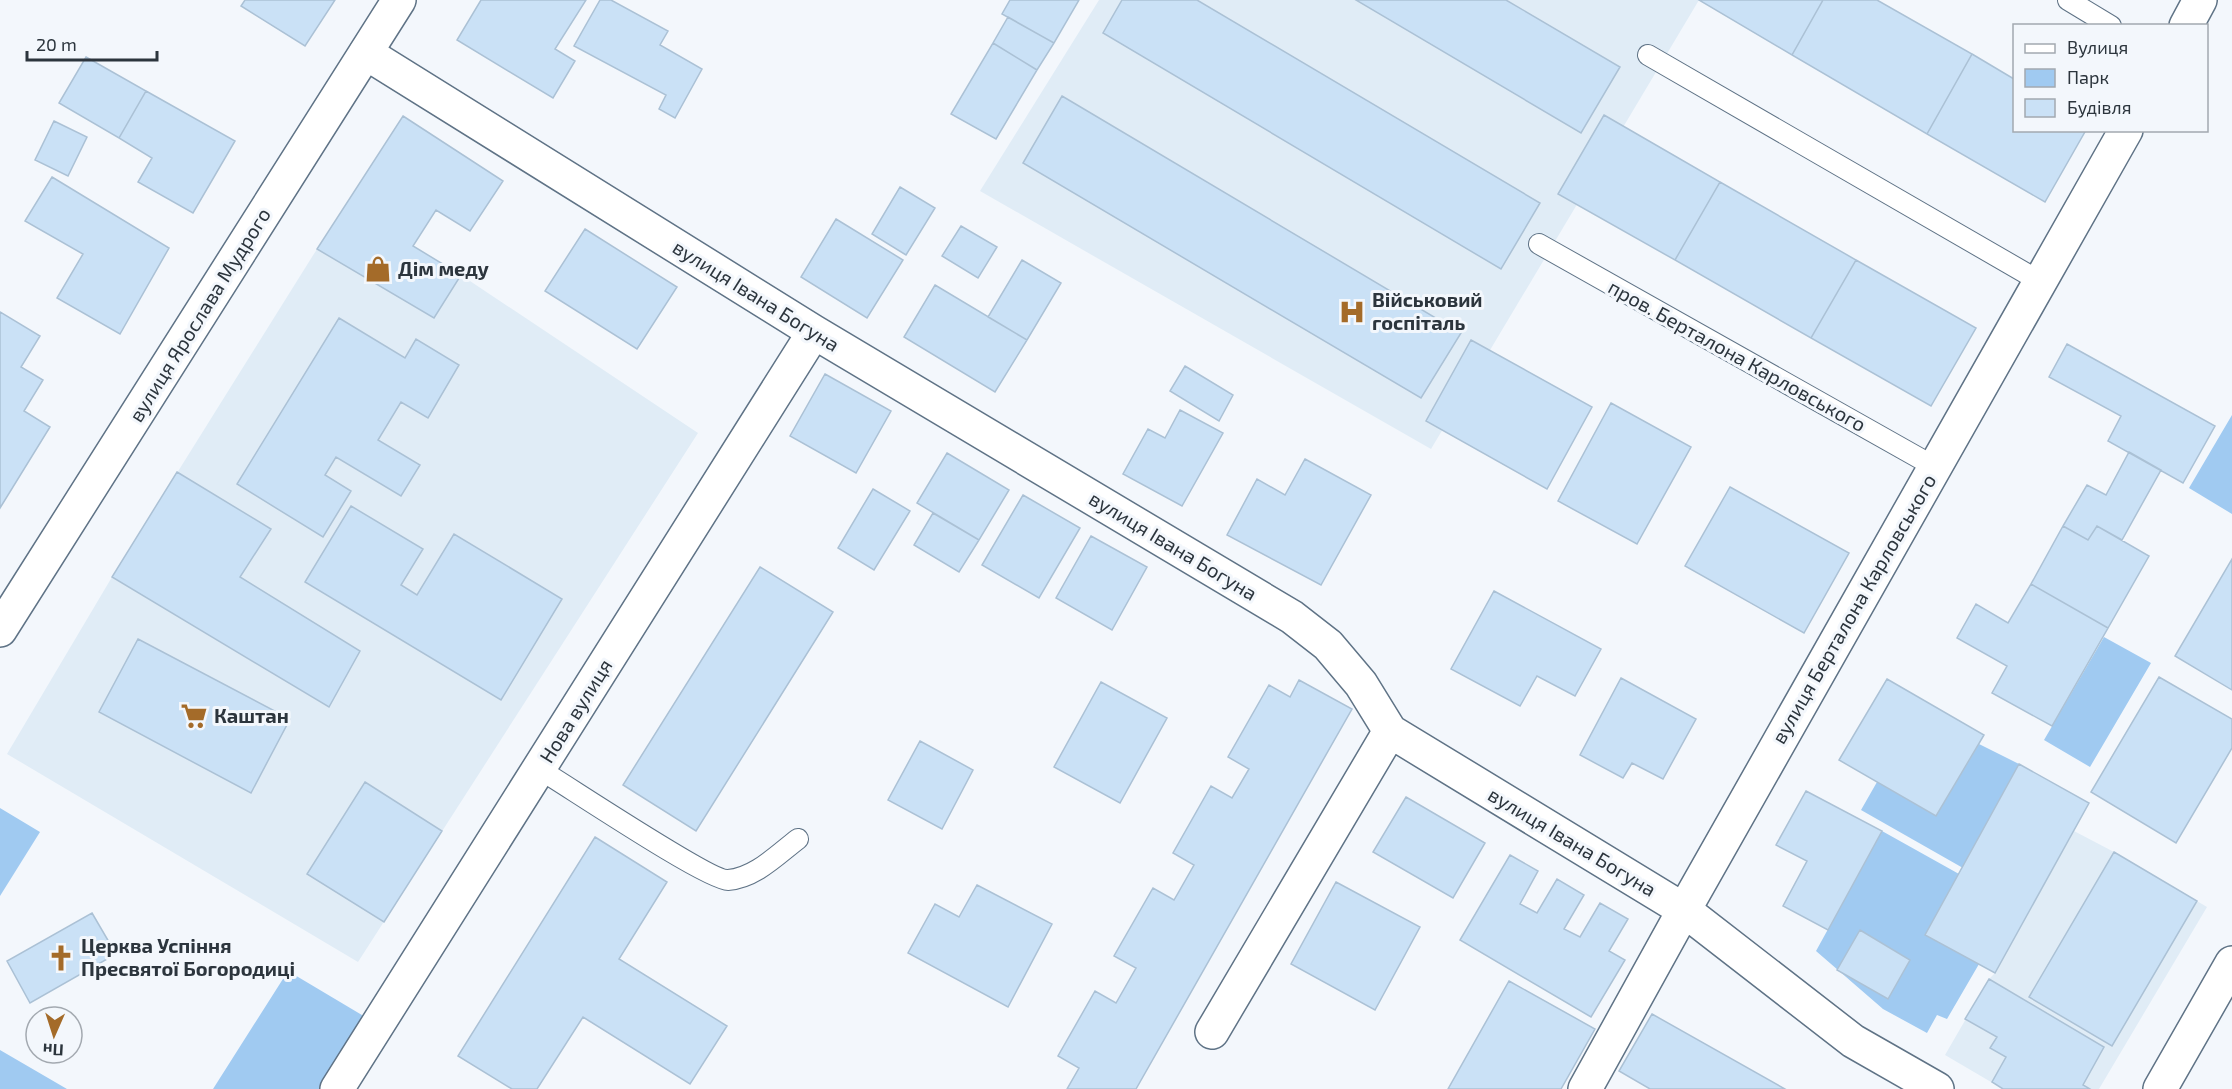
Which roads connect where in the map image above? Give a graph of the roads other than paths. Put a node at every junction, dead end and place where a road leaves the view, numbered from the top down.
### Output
1 (399, 0) edge
2 (2068, 0) edge
3 (2200, 0) edge
4 (2108, 24) edge
5 (2187, 24) edge
6 (366, 53) junction
7 (1648, 55) dead end
8 (2125, 132) edge
9 (1539, 244) dead end
10 (2041, 282) junction
11 (814, 332) junction
12 (1935, 467) junction
13 (0, 630) edge
14 (1390, 731) junction
15 (539, 769) junction
16 (798, 839) dead end
17 (1684, 910) junction
18 (2232, 963) edge
19 (1212, 1032) dead end
20 (338, 1089) edge
21 (1585, 1089) edge
22 (1937, 1089) edge
23 (2160, 1089) edge

1 - 6 street, вулиця Ярослава Мудрого
2 - 4 lane
3 - 5 street
6 - 11 street, вулиця Івана Богуна
6 - 13 street, вулиця Ярослава Мудрого
7 - 10 lane
8 - 10 street, вулиця Берталона Карловського
9 - 12 lane, пров. Берталона Карловського
10 - 12 street, вулиця Берталона Карловського
11 - 14 street, вулиця Івана Богуна
11 - 15 street, Нова вулиця
12 - 17 street, вулиця Берталона Карловського
14 - 17 street, вулиця Івана Богуна
14 - 19 street
15 - 16 lane
15 - 20 street, Нова вулиця
17 - 21 street, вулиця Берталона Карловського
17 - 22 street, вулиця Івана Богуна
18 - 23 street

